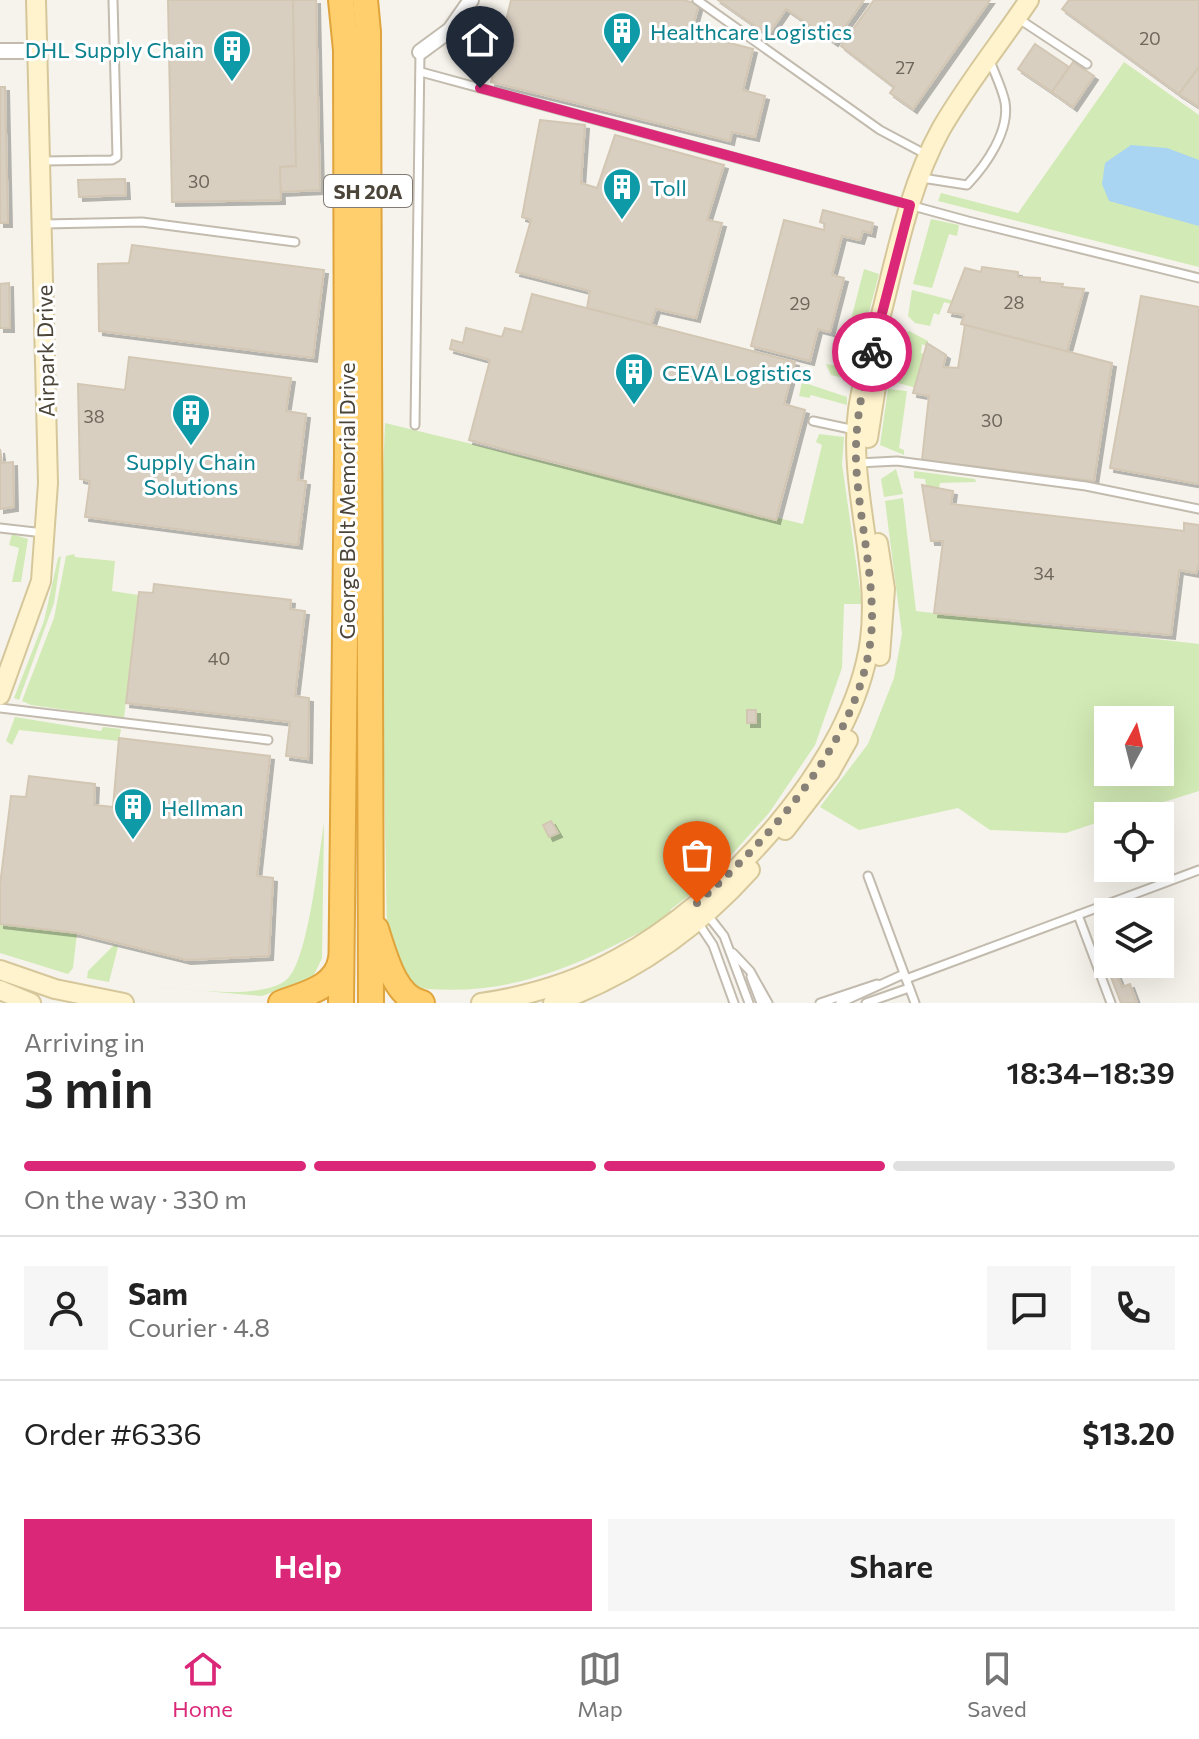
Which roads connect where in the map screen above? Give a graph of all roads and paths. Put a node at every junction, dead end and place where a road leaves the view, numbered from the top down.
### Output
1 (36, 0) edge
2 (113, 0) edge
3 (341, 0) edge
4 (365, 0) edge
5 (697, 0) edge
6 (1029, 0) edge
7 (465, 2) edge
8 (1017, 18) junction
9 (0, 51) edge
10 (38, 51) junction
11 (420, 52) joint
12 (989, 59) junction
13 (1087, 64) dead end
14 (421, 72) junction
15 (929, 156) junction
16 (40, 161) junction
17 (922, 178) junction
18 (915, 206) junction
19 (42, 224) junction
20 (295, 242) dead end
21 (1199, 278) edge
22 (813, 421) dead end
23 (415, 425) dead end
24 (857, 431) junction
25 (862, 463) junction
26 (1199, 509) edge
27 (0, 528) edge
28 (46, 533) junction
29 (0, 695) edge
30 (0, 708) edge
31 (268, 740) dead end
32 (1199, 870) edge
33 (868, 876) dead end
34 (697, 912) junction
35 (371, 915) junction
36 (1078, 915) junction
37 (729, 948) junction
38 (341, 956) junction
39 (0, 970) edge
40 (750, 971) junction
41 (907, 980) junction
42 (883, 983) junction
43 (1, 992) edge
44 (586, 997) edge
45 (887, 997) junction
46 (734, 1000) edge
47 (31, 1003) edge
48 (124, 1003) edge
49 (281, 1003) edge
50 (341, 1003) edge
51 (371, 1003) edge
52 (422, 1003) edge
53 (481, 1003) edge
54 (553, 1003) edge
55 (749, 1003) edge
56 (761, 1003) edge
57 (768, 1003) edge
58 (820, 1003) edge
59 (840, 1003) edge
60 (866, 1003) edge
61 (877, 1003) edge
62 (915, 1003) edge
63 (1111, 1003) edge

1 - 10 street, Airpark Drive
2 - 16 lane
3 - 38 highway, George Bolt Memorial Drive / SH 20A
4 - 35 highway, George Bolt Memorial Drive / SH 20A
5 - 15 lane
6 - 8 street
7 - 11 street
8 - 12 street
8 - 13 lane
9 - 10 street
10 - 16 street, Airpark Drive
11 - 14 lane
12 - 15 street
12 - 17 lane
14 - 18 lane
14 - 23 lane
15 - 17 street
16 - 19 street, Airpark Drive
17 - 18 street
18 - 21 lane
18 - 24 street
18 - 25 street
19 - 20 lane
19 - 28 street, Airpark Drive
22 - 24 lane
24 - 25 street
25 - 26 lane
25 - 34 street
27 - 28 lane
28 - 29 street, Airpark Drive
30 - 31 lane
32 - 36 lane
33 - 41 lane
34 - 37 lane
34 - 44 street
34 - 46 lane
34 - 53 street
35 - 51 highway, George Bolt Memorial Drive / SH 20A
35 - 52 highway
36 - 41 lane
36 - 63 lane
37 - 40 lane
37 - 55 lane
38 - 49 highway
38 - 50 highway, George Bolt Memorial Drive / SH 20A
39 - 48 street
40 - 56 lane
40 - 57 lane
41 - 42 lane
41 - 45 lane
41 - 62 lane
42 - 58 lane
42 - 59 lane
43 - 47 street
44 - 54 street
45 - 60 lane
45 - 61 lane

